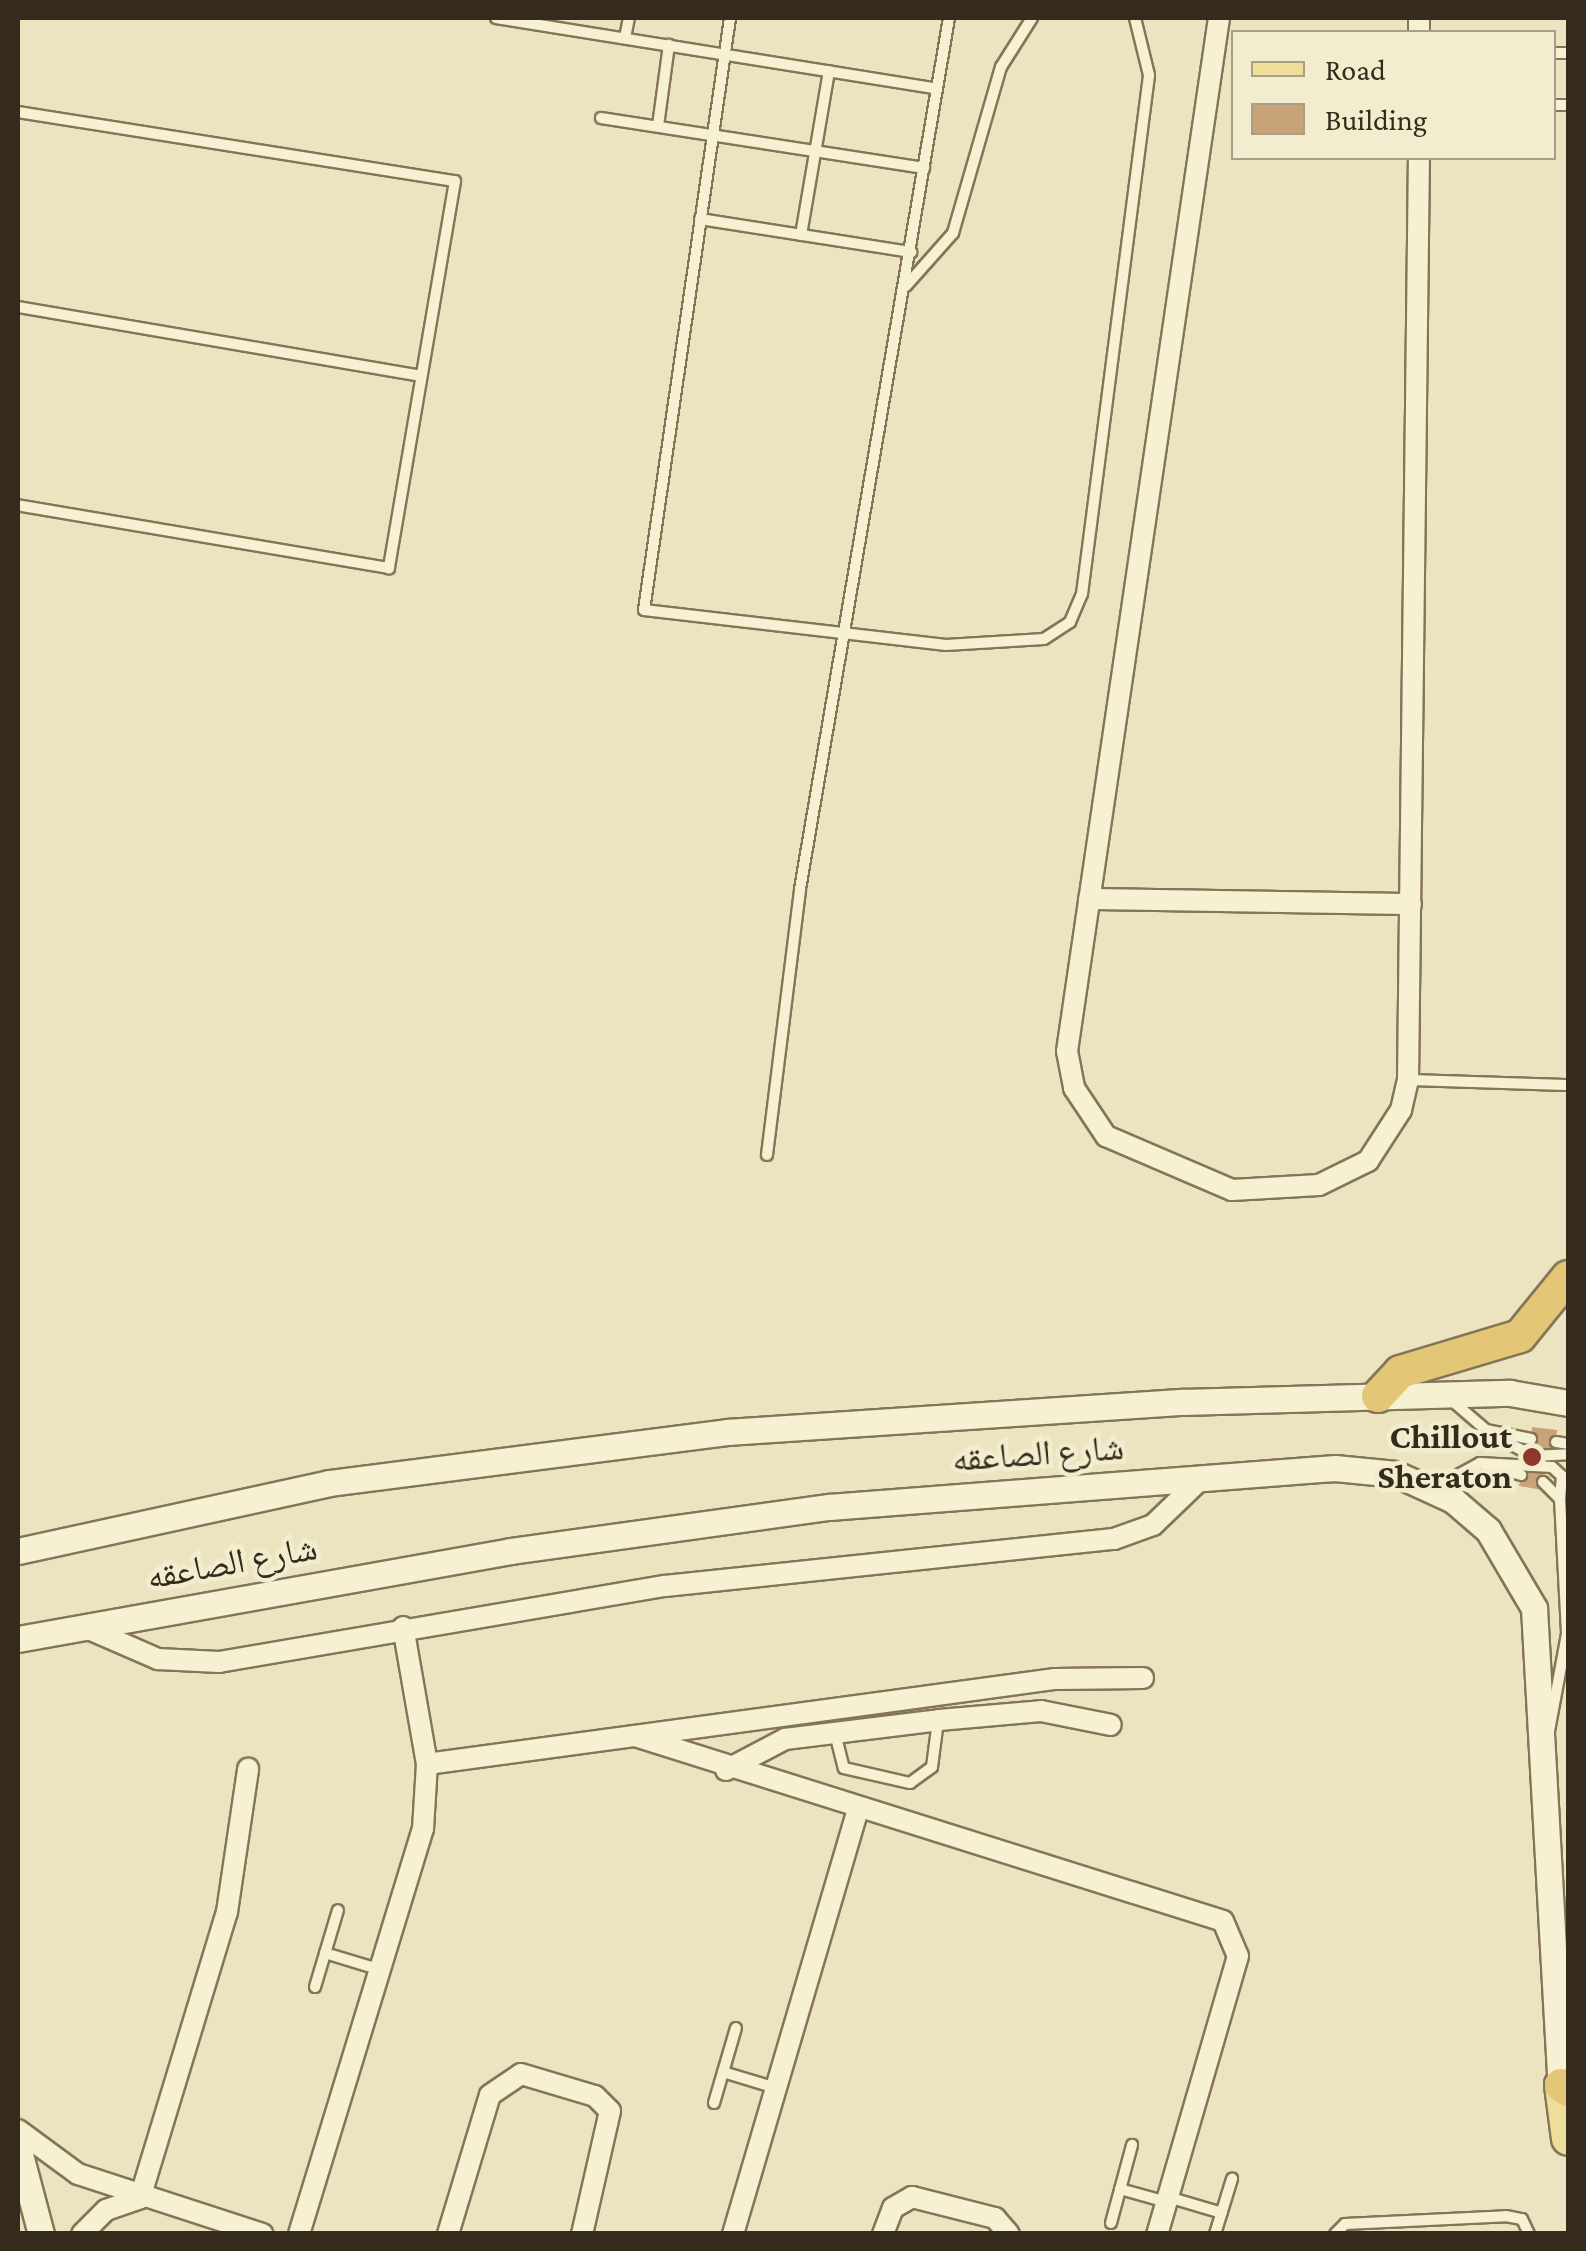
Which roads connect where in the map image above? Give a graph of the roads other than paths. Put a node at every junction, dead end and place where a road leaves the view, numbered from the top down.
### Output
1 (496, 18) edge
2 (628, 18) edge
3 (730, 18) edge
4 (949, 18) edge
5 (1032, 18) edge
6 (1136, 18) edge
7 (1219, 18) edge
8 (625, 38) junction
9 (669, 45) junction
10 (724, 54) junction
11 (828, 70) junction
12 (935, 88) junction
13 (18, 112) edge
14 (601, 118) dead end
15 (658, 126) junction
16 (712, 134) junction
17 (814, 150) junction
18 (1419, 160) edge
19 (924, 168) junction
20 (700, 219) junction
21 (801, 235) junction
22 (912, 252) junction
23 (906, 287) junction
24 (18, 307) edge
25 (422, 376) junction
26 (18, 505) edge
27 (844, 638) junction
28 (1089, 898) junction
29 (1411, 904) junction
30 (1408, 1080) junction
31 (1568, 1086) edge
32 (766, 1155) dead end
33 (1568, 1276) edge
34 (1445, 1395) junction
35 (1378, 1396) junction
36 (1568, 1403) edge
37 (1486, 1430) junction
38 (1531, 1439) dead end
39 (1568, 1454) edge
40 (1480, 1463) junction
41 (1521, 1475) dead end
42 (1203, 1477) junction
43 (1544, 1482) dead end
44 (1434, 1489) junction
45 (1560, 1498) junction
46 (18, 1552) edge
47 (82, 1626) junction
48 (403, 1627) junction
49 (18, 1638) edge
50 (1143, 1678) dead end
51 (938, 1720) junction
52 (1112, 1725) dead end
53 (836, 1733) junction
54 (636, 1736) junction
55 (1546, 1739) junction
56 (427, 1764) junction
57 (248, 1768) dead end
58 (726, 1770) junction
59 (858, 1810) junction
60 (338, 1910) dead end
61 (325, 1953) junction
62 (381, 1970) junction
63 (315, 1987) dead end
64 (736, 2028) dead end
65 (723, 2072) junction
66 (1565, 2087) edge
67 (776, 2088) junction
68 (714, 2104) dead end
69 (18, 2130) edge
70 (1568, 2140) edge
71 (1132, 2145) dead end
72 (18, 2147) edge
73 (1232, 2179) dead end
74 (1120, 2189) junction
75 (140, 2198) junction
76 (1167, 2199) junction
77 (1222, 2213) junction
78 (1111, 2223) dead end
79 (40, 2234) edge
80 (82, 2234) edge
81 (264, 2234) edge
82 (299, 2234) edge
83 (448, 2234) edge
84 (582, 2234) edge
85 (733, 2234) edge
86 (884, 2234) edge
87 (1010, 2234) edge
88 (1158, 2234) edge
89 (1215, 2234) edge
90 (1335, 2234) edge
91 (1528, 2234) edge

1 - 8 lane
2 - 8 lane
3 - 10 lane
4 - 12 lane
5 - 23 lane
6 - 27 lane
7 - 28 street
8 - 9 lane
9 - 10 lane
9 - 15 lane
10 - 11 lane
10 - 16 lane
11 - 12 lane
11 - 17 lane
12 - 19 lane
13 - 25 lane
14 - 15 lane
15 - 16 lane
16 - 17 lane
16 - 20 lane
17 - 19 lane
17 - 21 lane
18 - 29 street
19 - 22 lane
20 - 21 lane
20 - 27 lane
21 - 22 lane
22 - 23 lane
23 - 27 lane
24 - 25 lane
25 - 26 lane
27 - 32 lane
28 - 29 street
28 - 30 street
29 - 30 street
30 - 31 lane
33 - 35 highway
34 - 35 street, شارع الصاعقه
34 - 36 street, شارع الصاعقه
34 - 37 lane
35 - 46 street, شارع الصاعقه
37 - 38 lane
37 - 39 lane
40 - 41 lane
40 - 44 lane
40 - 45 lane
42 - 44 street, شارع الصاعقه
42 - 47 street, شارع الصاعقه
42 - 48 street
43 - 45 lane
44 - 55 street, شارع الصاعقه
45 - 55 lane
47 - 48 street
47 - 49 street, شارع الصاعقه
48 - 56 street
50 - 54 street
51 - 52 street
51 - 53 street
51 - 53 lane
53 - 58 street
54 - 56 street
54 - 58 street
55 - 66 street, شارع الصاعقه
56 - 62 street
57 - 75 street
58 - 59 street
59 - 67 street
59 - 76 street
60 - 61 lane
61 - 62 lane
61 - 63 lane
62 - 82 street
64 - 65 lane
65 - 67 lane
65 - 68 lane
66 - 70 main road
67 - 85 street
69 - 75 street
71 - 74 lane
72 - 79 street
73 - 77 lane
74 - 76 lane
74 - 78 lane
75 - 80 street
75 - 81 street
76 - 77 lane
76 - 88 street
77 - 89 lane
83 - 84 street
86 - 87 street
90 - 91 lane

